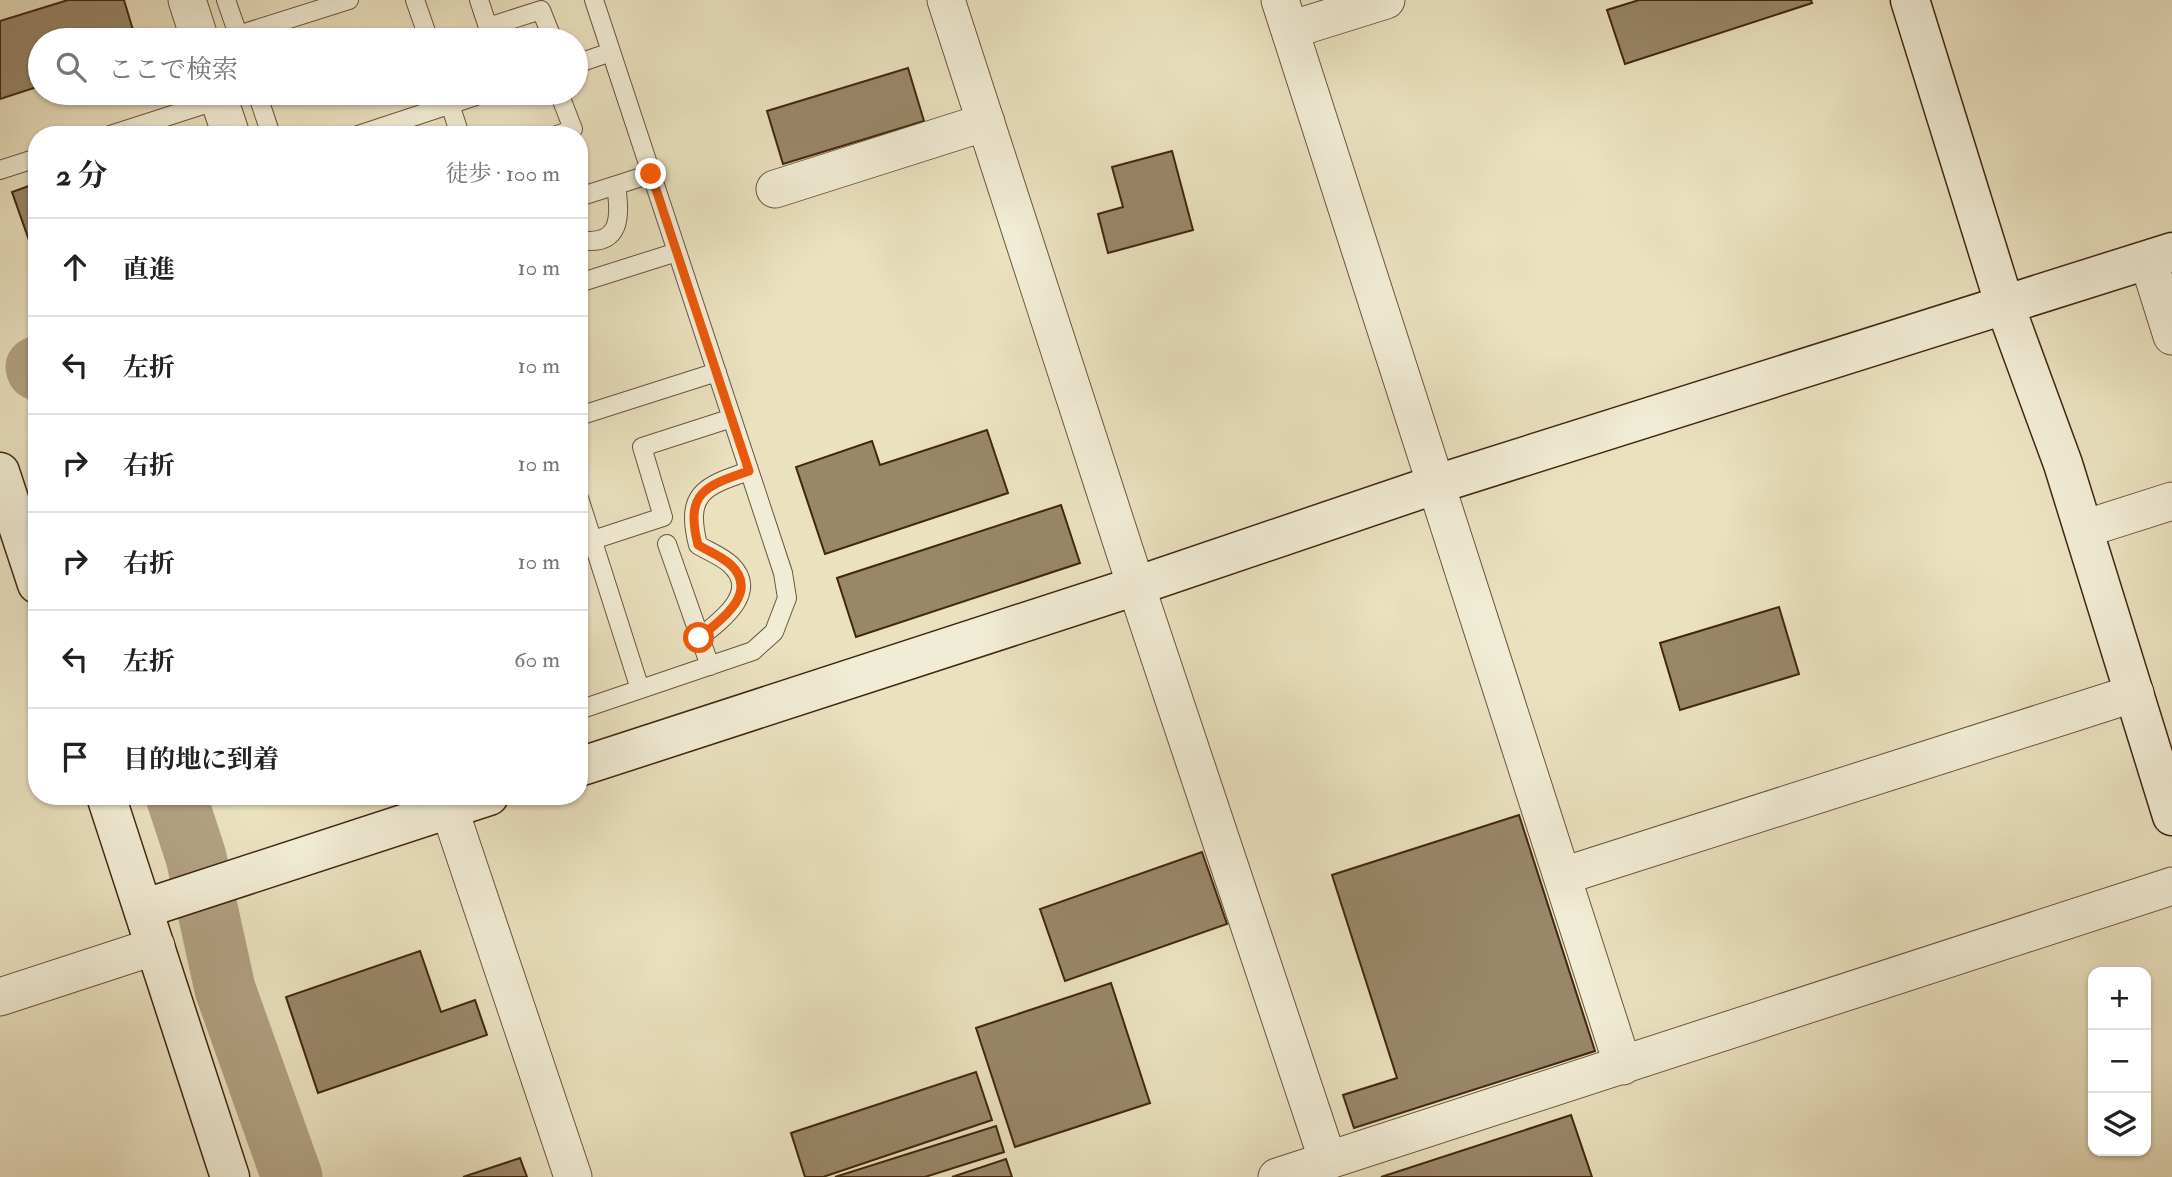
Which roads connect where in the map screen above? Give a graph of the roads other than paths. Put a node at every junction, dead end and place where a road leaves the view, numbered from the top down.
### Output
1 (187, 0) edge
2 (226, 0) edge
3 (349, 0) edge
4 (415, 0) edge
5 (479, 0) edge
6 (594, 0) edge
7 (946, 0) edge
8 (1386, 0) edge
9 (1910, 0) edge
10 (1285, 15) edge
11 (196, 28) edge
12 (236, 28) edge
13 (268, 28) edge
14 (425, 28) edge
15 (548, 28) edge
16 (611, 52) junction
17 (588, 60) edge
18 (197, 105) edge
19 (227, 105) edge
20 (261, 105) edge
21 (431, 105) edge
22 (450, 105) edge
23 (564, 105) edge
24 (986, 122) junction
25 (136, 126) edge
26 (230, 126) edge
27 (268, 126) edge
28 (380, 126) edge
29 (457, 126) edge
30 (572, 126) edge
31 (28, 161) edge
32 (0, 170) edge
33 (651, 174) junction
34 (616, 186) junction
35 (775, 189) dead end
36 (588, 194) edge
37 (588, 242) edge
38 (677, 252) junction
39 (2160, 256) edge
40 (588, 280) edge
41 (2006, 306) junction
42 (2172, 336) edge
43 (717, 372) junction
44 (588, 413) edge
45 (732, 418) junction
46 (749, 471) junction
47 (0, 472) edge
48 (1437, 484) junction
49 (2172, 501) edge
50 (588, 525) edge
51 (2084, 529) junction
52 (593, 540) junction
53 (667, 544) dead end
54 (28, 557) edge
55 (1136, 586) junction
56 (699, 638) junction
57 (710, 666) junction
58 (640, 690) junction
59 (2135, 693) junction
60 (588, 707) edge
61 (588, 764) edge
62 (109, 805) edge
63 (442, 805) edge
64 (448, 805) edge
65 (2172, 816) edge
66 (1563, 876) junction
67 (2172, 886) edge
68 (143, 909) junction
69 (156, 946) junction
70 (0, 997) edge
71 (1623, 1066) junction
72 (1328, 1161) junction
73 (230, 1177) edge
74 (573, 1177) edge
75 (1277, 1177) edge

1 - 11 street
2 - 12 lane
3 - 13 lane
4 - 14 lane
5 - 15 lane
6 - 16 lane
7 - 24 street
8 - 10 street
9 - 41 street
10 - 48 street
16 - 17 lane
16 - 33 lane
18 - 25 lane
19 - 26 street
20 - 27 lane
21 - 28 lane
22 - 29 lane
23 - 30 lane
24 - 35 street
24 - 55 street
31 - 32 lane
33 - 34 lane
33 - 38 lane
34 - 36 lane
34 - 37 lane
38 - 40 lane
38 - 43 lane
39 - 41 street
39 - 42 street
41 - 48 street
41 - 51 street
43 - 44 lane
43 - 45 lane
45 - 46 lane
45 - 52 lane
46 - 56 lane
46 - 57 lane
47 - 54 street
48 - 55 street
48 - 66 street
49 - 51 street
50 - 52 lane
51 - 59 street
52 - 58 lane
53 - 56 lane
55 - 61 street
55 - 72 street
56 - 57 lane
57 - 58 lane
58 - 60 lane
59 - 65 street
59 - 66 street
62 - 68 street
63 - 68 street
64 - 74 street
66 - 71 street
67 - 71 street
68 - 69 street
69 - 70 street
69 - 73 street
71 - 72 street
72 - 75 street

